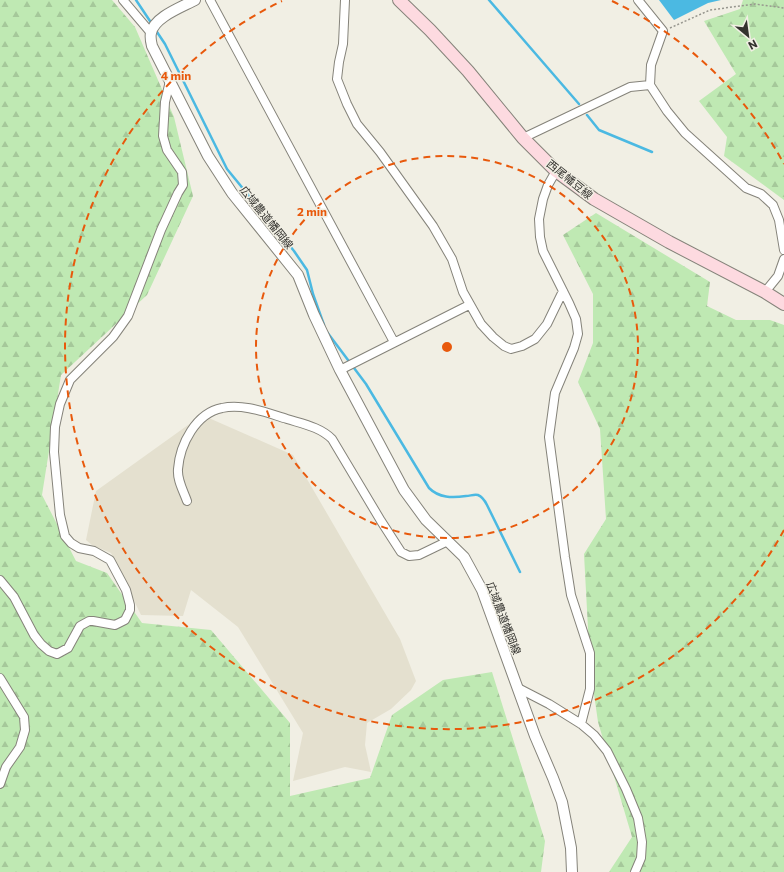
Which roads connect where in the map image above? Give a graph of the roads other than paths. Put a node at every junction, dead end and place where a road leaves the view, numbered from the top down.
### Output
1 (123, 0) edge
2 (195, 0) edge
3 (210, 0) edge
4 (345, 0) edge
5 (399, 0) edge
6 (638, 0) edge
7 (152, 30) junction
8 (170, 81) junction
9 (650, 85) junction
10 (523, 138) junction
11 (556, 171) junction
12 (784, 250) edge
13 (784, 259) edge
14 (563, 291) junction
15 (765, 292) junction
16 (784, 304) edge
17 (470, 305) junction
18 (394, 342) junction
19 (343, 368) junction
20 (187, 500) dead end
21 (448, 541) junction
22 (0, 580) edge
23 (0, 678) edge
24 (518, 688) junction
25 (581, 724) junction
26 (0, 784) edge
27 (572, 872) edge
28 (635, 872) edge

1 - 7 street
2 - 7 street
3 - 18 street
4 - 17 street
5 - 10 main road, 西尾幡豆線
6 - 9 street
7 - 8 street, 広域農道幡岡線
8 - 19 street, 広域農道幡岡線
8 - 22 street
9 - 10 street
9 - 12 street
10 - 11 main road, 西尾幡豆線
11 - 14 street
11 - 15 main road, 西尾幡豆線
13 - 15 street
14 - 17 street
14 - 25 street
15 - 16 main road, 西尾幡豆線
17 - 18 street
18 - 19 street
19 - 21 street, 広域農道幡岡線
20 - 21 street
21 - 24 street, 広域農道幡岡線
23 - 26 street
24 - 25 street
24 - 27 street, 広域農道幡岡線
25 - 28 street

